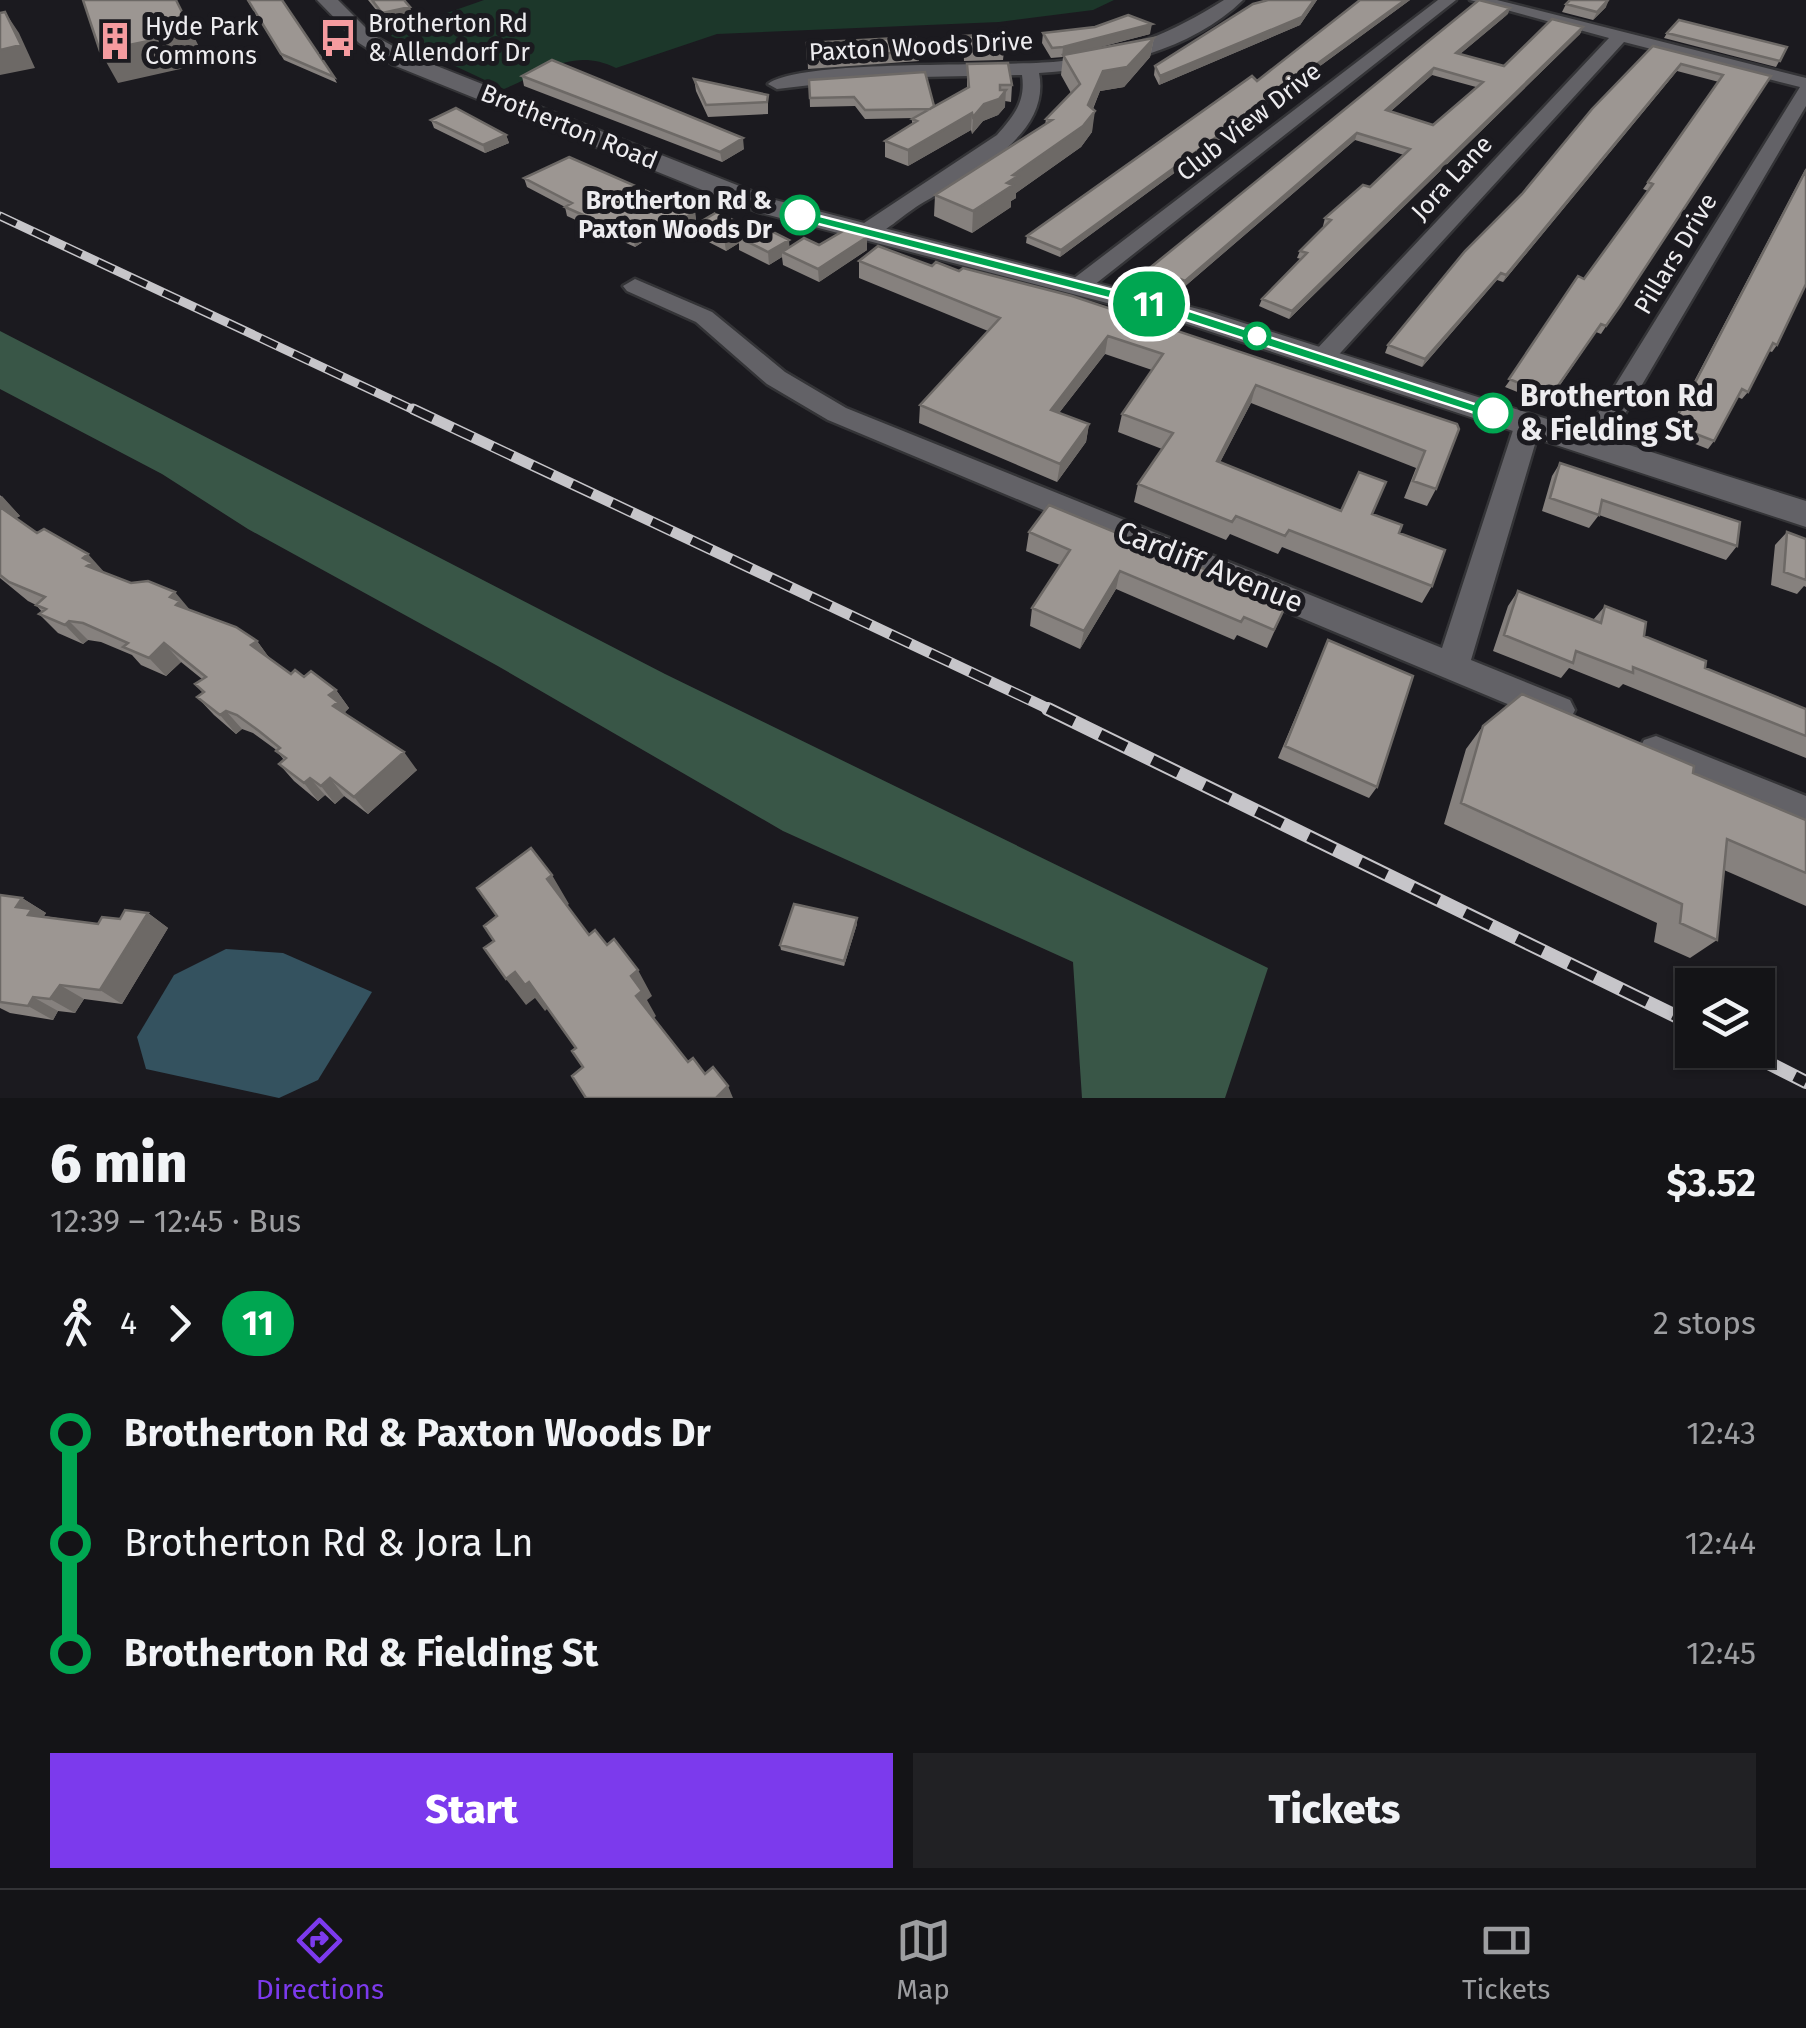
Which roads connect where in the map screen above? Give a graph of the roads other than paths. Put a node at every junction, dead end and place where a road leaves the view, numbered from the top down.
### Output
1 (327, 0) edge
2 (1235, 0) edge
3 (1448, 0) edge
4 (1478, 0) edge
5 (1620, 36) junction
6 (1029, 66) junction
7 (1806, 83) edge
8 (777, 84) dead end
9 (1806, 91) edge
10 (866, 232) junction
11 (1081, 284) junction
12 (635, 286) dead end
13 (1324, 357) junction
14 (1528, 424) junction
15 (1593, 444) junction
16 (1806, 514) edge
17 (1453, 666) junction
18 (1593, 724) edge
19 (1628, 739) edge
20 (1806, 813) edge

1 - 10 street, Brotherton Road
2 - 6 street, Paxton Woods Drive
3 - 11 street, Club View Drive
4 - 5 street
5 - 7 street
5 - 13 street, Jora Lane
6 - 8 street, Paxton Woods Drive
6 - 10 street
9 - 15 street, Pillars Drive
10 - 11 street, Brotherton Road
11 - 13 street, Brotherton Road
12 - 17 street, Cardiff Avenue
13 - 14 street, Brotherton Road
14 - 15 street, Brotherton Road
14 - 17 street
15 - 16 street, Brotherton Road
17 - 18 street, Cardiff Avenue
19 - 20 street

